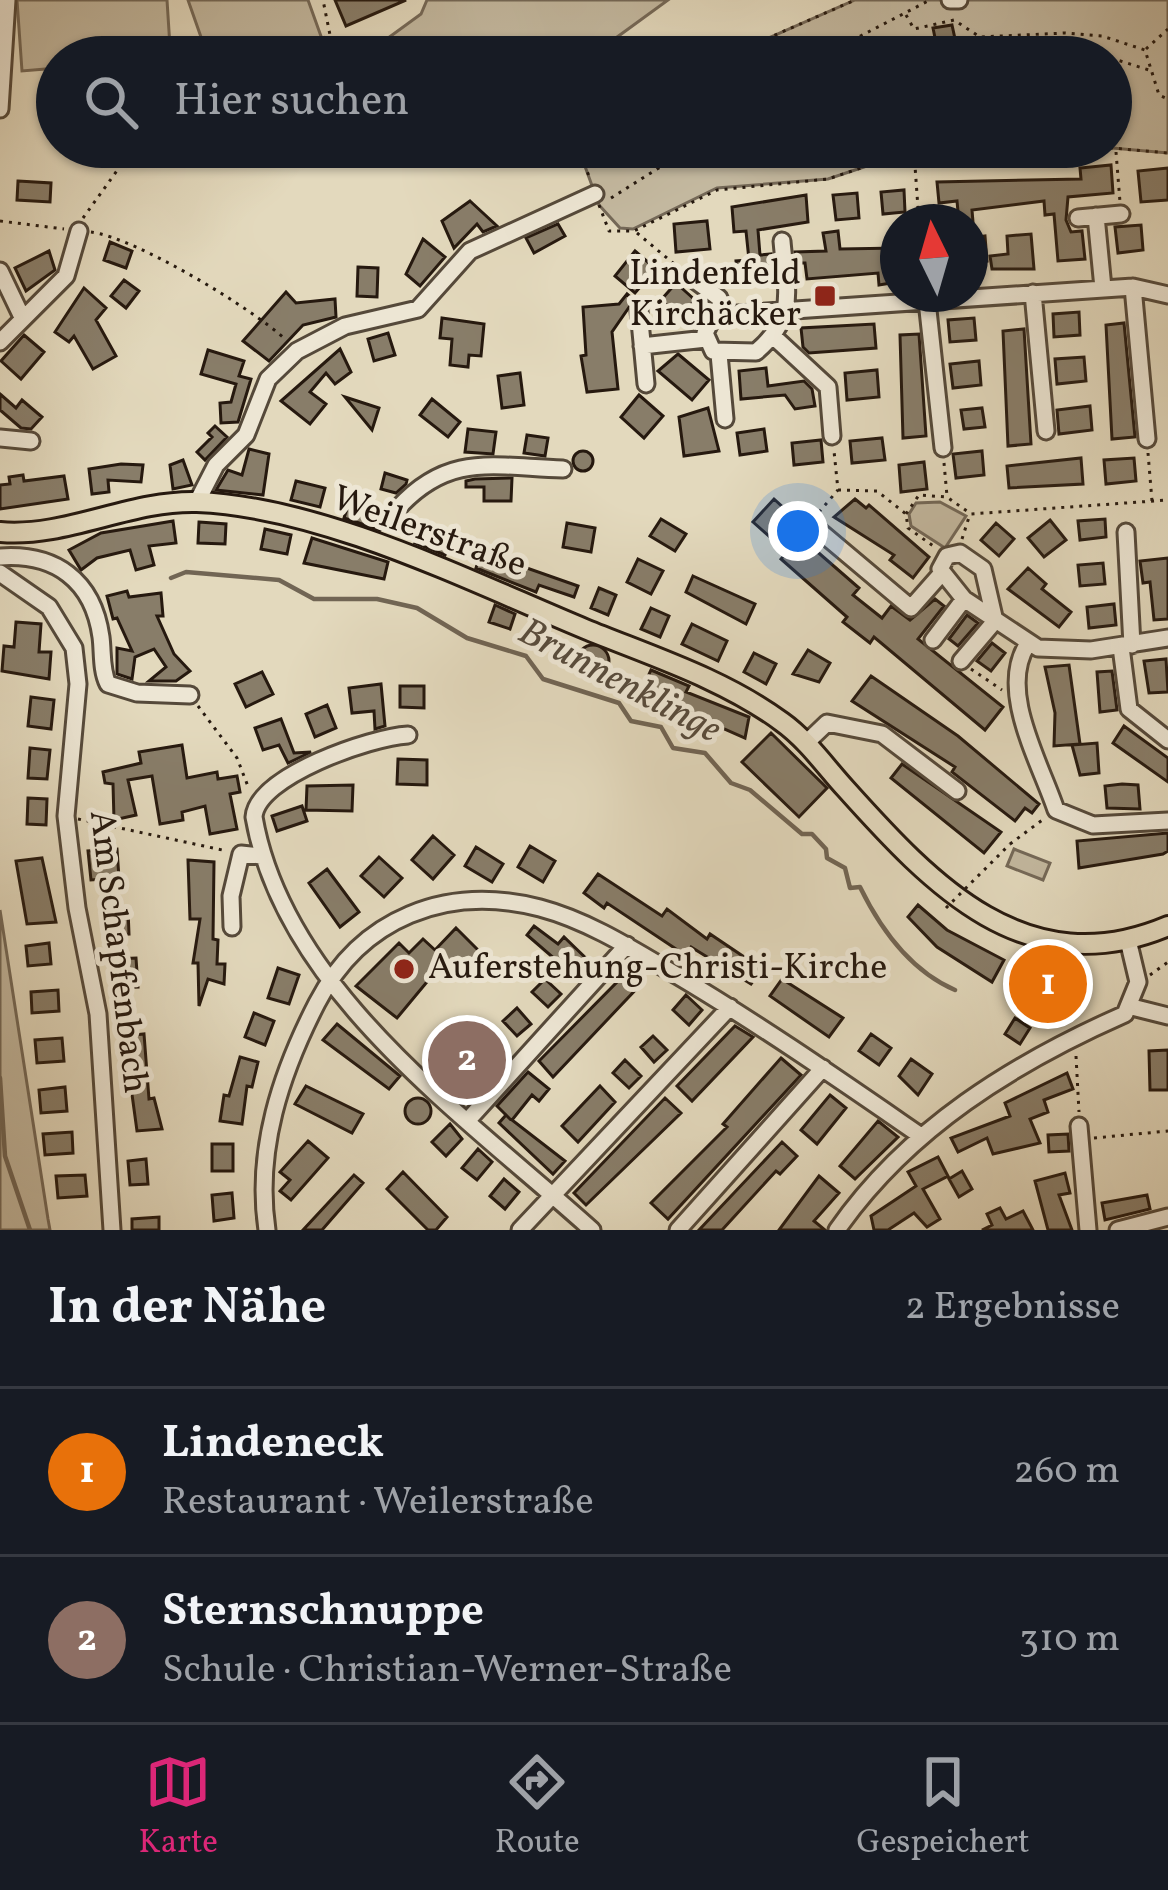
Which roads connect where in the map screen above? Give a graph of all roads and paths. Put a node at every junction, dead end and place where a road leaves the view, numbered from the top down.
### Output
1 (8, 0) edge
2 (322, 0) edge
3 (855, 0) edge
4 (930, 0) edge
5 (950, 0) edge
6 (959, 0) edge
7 (906, 15) junction
8 (1168, 29) edge
9 (328, 36) edge
10 (773, 36) edge
11 (863, 36) edge
12 (978, 36) edge
13 (1001, 36) edge
14 (1102, 36) edge
15 (1132, 46) edge
16 (1144, 50) junction
17 (1132, 65) edge
18 (1152, 71) junction
19 (1168, 99) edge
20 (0, 109) edge
21 (1132, 151) edge
22 (1168, 153) edge
23 (118, 168) edge
24 (586, 168) edge
25 (657, 168) edge
26 (860, 168) edge
27 (915, 168) edge
28 (1117, 168) edge
29 (597, 200) junction
30 (918, 204) edge
31 (1121, 214) joint
32 (1096, 216) junction
33 (1078, 218) dead end
34 (0, 221) edge
35 (79, 231) junction
36 (634, 231) junction
37 (782, 241) dead end
38 (0, 271) edge
39 (696, 281) joint
40 (1133, 286) junction
41 (1103, 288) junction
42 (1033, 293) junction
43 (988, 295) edge
44 (1168, 295) edge
45 (880, 304) edge
46 (639, 311) dead end
47 (788, 311) junction
48 (928, 312) edge
49 (723, 315) junction
50 (22, 317) junction
51 (773, 337) junction
52 (706, 340) junction
53 (0, 342) edge
54 (642, 346) junction
55 (297, 351) junction
56 (719, 354) junction
57 (646, 384) dead end
58 (725, 418) dead end
59 (1046, 431) dead end
60 (832, 436) joint
61 (0, 438) edge
62 (1147, 439) joint
63 (31, 441) dead end
64 (943, 448) joint
65 (563, 469) dead end
66 (838, 490) junction
67 (947, 497) junction
68 (1168, 500) edge
69 (1152, 501) junction
70 (196, 502) junction
71 (398, 508) dead end
72 (906, 514) junction
73 (971, 514) junction
74 (810, 523) joint
75 (0, 532) edge
76 (1126, 532) dead end
77 (954, 554) junction
78 (0, 557) edge
79 (0, 573) edge
80 (941, 574) junction
81 (964, 599) junction
82 (995, 621) junction
83 (1168, 638) edge
84 (933, 640) dead end
85 (1027, 645) junction
86 (1126, 646) junction
87 (962, 661) dead end
88 (190, 695) joint
89 (408, 735) dead end
90 (1168, 740) edge
91 (805, 744) junction
92 (958, 790) dead end
93 (255, 806) junction
94 (1056, 810) junction
95 (66, 816) junction
96 (1168, 821) edge
97 (1030, 829) junction
98 (1033, 837) dead end
99 (241, 854) junction
100 (261, 856) junction
101 (946, 908) dead end
102 (1168, 926) edge
103 (232, 928) dead end
104 (1128, 940) junction
105 (627, 945) junction
106 (1168, 962) edge
107 (329, 981) junction
108 (1138, 982) junction
109 (730, 1006) junction
110 (1132, 1007) junction
111 (1168, 1016) edge
112 (1076, 1032) junction
113 (823, 1068) junction
114 (469, 1119) junction
115 (1168, 1131) edge
116 (1080, 1133) junction
117 (921, 1136) junction
118 (551, 1193) junction
119 (1168, 1217) edge
120 (112, 1230) edge
121 (267, 1230) edge
122 (520, 1230) edge
123 (592, 1230) edge
124 (678, 1230) edge
125 (837, 1230) edge
126 (1088, 1230) edge
127 (1118, 1230) edge

1 - 20 street
2 - 9 path
3 - 10 path
4 - 7 path
5 - 6 street
7 - 11 path
7 - 12 path
8 - 16 path
13 - 14 path
15 - 16 path
16 - 18 path
17 - 18 path
18 - 19 path
21 - 22 path
23 - 35 path
24 - 29 path
25 - 29 path
26 - 36 path
27 - 30 path
28 - 31 path
29 - 36 path
29 - 55 street
31 - 32 street
32 - 33 street
32 - 41 street
34 - 35 path
35 - 50 street
35 - 55 path
36 - 39 path
37 - 47 street
38 - 50 street
39 - 49 street
40 - 41 street
40 - 44 street
40 - 62 street
41 - 42 street
42 - 43 street
42 - 59 street
45 - 47 street
46 - 54 street
47 - 49 street
47 - 51 street
48 - 64 street
49 - 52 street
50 - 53 street
51 - 56 street
51 - 60 street
52 - 54 street
52 - 56 street
54 - 57 street
55 - 70 street
56 - 58 street
60 - 66 path
61 - 63 street
62 - 69 path
64 - 67 path
65 - 71 street
66 - 72 path
66 - 74 path
67 - 72 path
67 - 73 path
68 - 69 path
69 - 73 path
70 - 75 main road, Weilerstraße
70 - 91 main road, Weilerstraße
72 - 77 path
73 - 77 path
74 - 80 street
76 - 86 street
77 - 80 street
77 - 82 street
78 - 88 street
79 - 95 street, Am Schapfenbach
80 - 81 street
81 - 82 street
81 - 84 street
82 - 85 street
82 - 87 street
83 - 86 street
85 - 86 street
85 - 94 street
86 - 90 street
88 - 93 path
89 - 93 street
91 - 92 street
91 - 104 main road, Weilerstraße
93 - 100 street
94 - 96 street
94 - 97 path
95 - 99 path
95 - 120 street, Am Schapfenbach
97 - 98 path
97 - 101 path, bridge
99 - 100 street
99 - 103 street
100 - 107 street
102 - 104 main road, Weilerstraße
104 - 108 street
105 - 107 street
105 - 109 street
105 - 114 street
106 - 108 path
107 - 114 street
107 - 121 street
108 - 110 street
109 - 113 street
109 - 118 street
110 - 111 street
110 - 112 street
112 - 116 path
112 - 117 street
113 - 117 street
113 - 124 street
114 - 118 street
115 - 116 path
116 - 126 street
117 - 125 street
118 - 122 street
118 - 123 street
119 - 127 street

